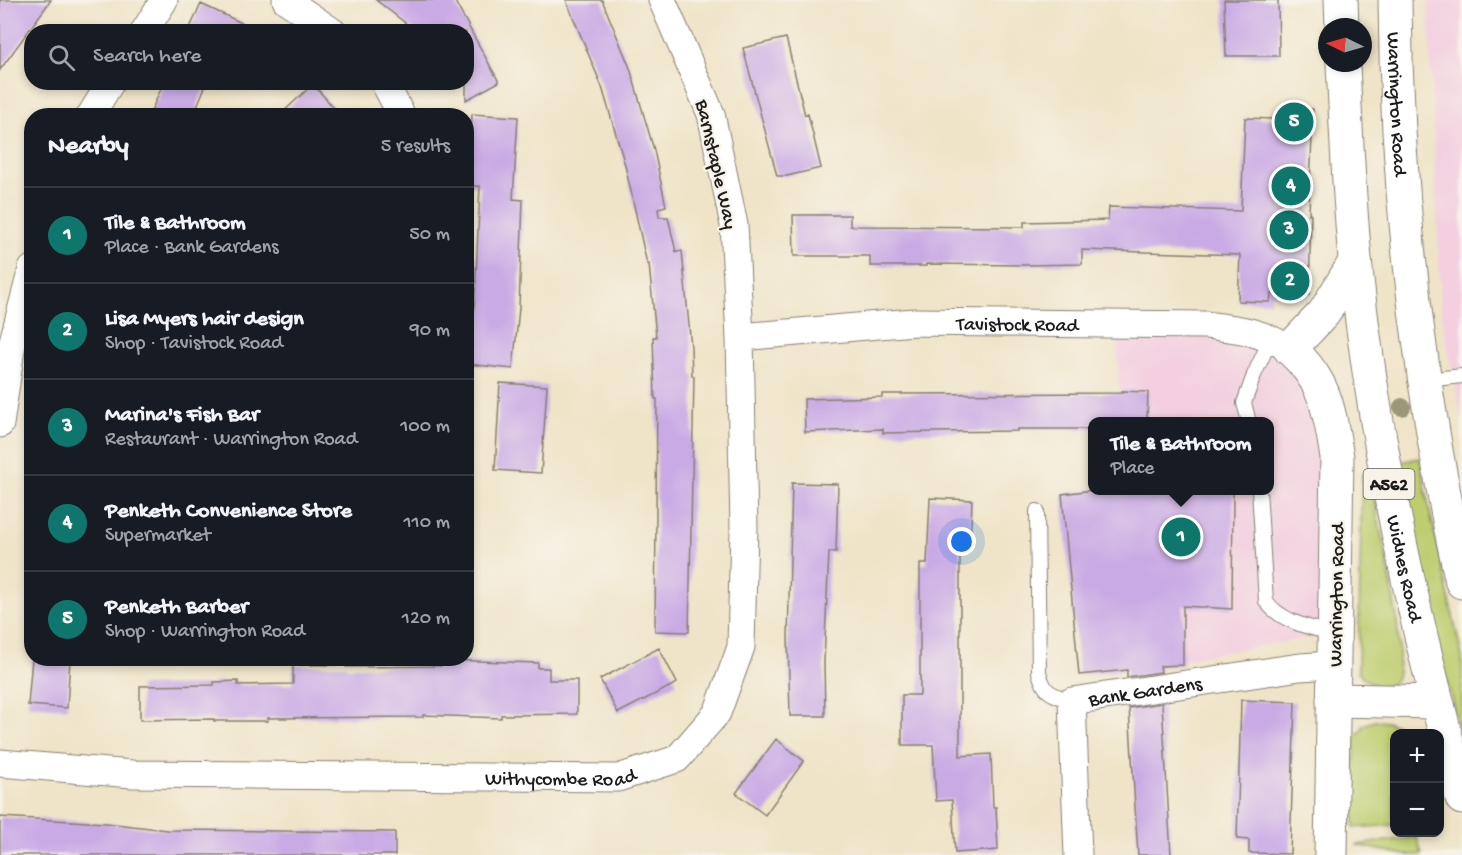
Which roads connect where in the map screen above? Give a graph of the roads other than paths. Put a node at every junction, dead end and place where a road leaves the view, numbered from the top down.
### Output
1 (164, 0) edge
2 (286, 0) edge
3 (662, 0) edge
4 (1341, 0) edge
5 (1395, 0) edge
6 (1342, 18) edge
7 (149, 24) edge
8 (321, 24) edge
9 (1343, 72) edge
10 (106, 90) edge
11 (388, 90) edge
12 (95, 108) edge
13 (398, 108) edge
14 (1355, 262) junction
15 (24, 299) edge
16 (740, 337) junction
17 (1281, 344) junction
18 (1462, 376) edge
19 (1426, 380) junction
20 (1248, 417) edge
21 (0, 424) edge
22 (1259, 495) edge
23 (1454, 499) edge
24 (1037, 511) dead end
25 (1462, 582) edge
26 (1335, 650) junction
27 (1333, 700) junction
28 (1072, 701) junction
29 (1436, 702) junction
30 (0, 764) edge
31 (1462, 798) edge
32 (1078, 855) edge
33 (1331, 855) edge

1 - 7 street
2 - 8 street
3 - 16 street, Barnstaple Way
4 - 6 main road
5 - 19 main road, Warrington Road / A562
9 - 14 main road, A562
10 - 12 street
11 - 13 street
14 - 17 main road
14 - 29 main road, Widnes Road / A562
15 - 21 street
16 - 17 street, Tavistock Road
16 - 30 street, Withycombe Road
17 - 20 lane
17 - 26 main road, Warrington Road
18 - 19 lane
19 - 23 main road, A562
22 - 26 lane
23 - 25 main road, A562
24 - 28 lane
26 - 27 main road, Warrington Road
26 - 28 street, Bank Gardens
27 - 29 main road
27 - 33 main road, Warrington Road
28 - 32 street, Bank Gardens
29 - 31 main road, Widnes Road / A562

